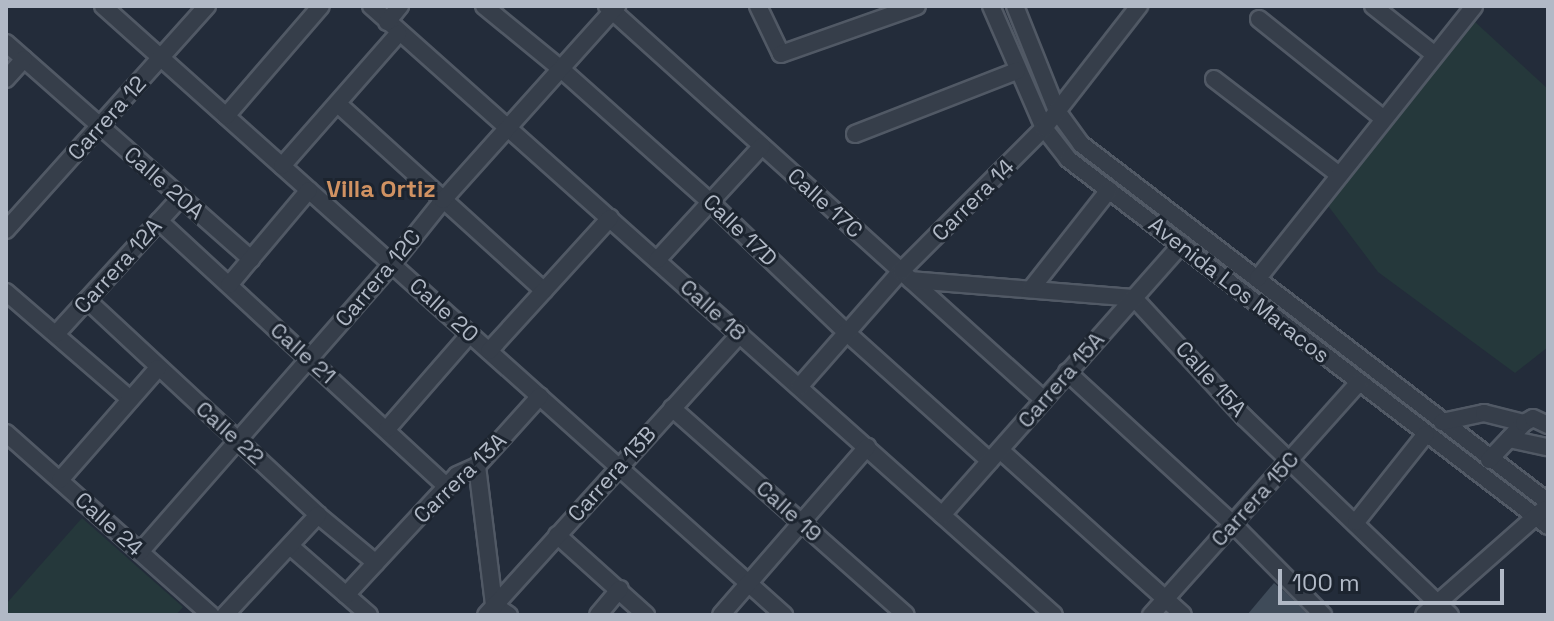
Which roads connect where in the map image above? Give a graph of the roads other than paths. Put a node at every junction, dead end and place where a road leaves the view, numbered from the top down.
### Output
1 (103, 6) edge
2 (207, 6) edge
3 (321, 6) edge
4 (371, 6) edge
5 (400, 6) edge
6 (484, 6) edge
7 (758, 6) edge
8 (917, 6) edge
9 (991, 6) edge
10 (1015, 6) edge
11 (1373, 6) edge
12 (1474, 6) edge
13 (1138, 7) edge
14 (612, 8) edge
15 (1259, 19) dead end
16 (392, 28) junction
17 (6, 43) edge
18 (1435, 55) junction
19 (161, 58) junction
20 (24, 59) junction
21 (561, 69) junction
22 (1017, 71) junction
23 (6, 79) edge
24 (1214, 79) dead end
25 (338, 104) junction
26 (1057, 111) junction
27 (226, 116) junction
28 (1384, 119) junction
29 (99, 127) junction
30 (510, 128) junction
31 (1044, 128) junction
32 (855, 134) dead end
33 (762, 146) junction
34 (282, 166) junction
35 (1339, 175) junction
36 (309, 190) junction
37 (1109, 190) junction
38 (180, 198) junction
39 (443, 200) junction
40 (709, 201) junction
41 (610, 218) junction
42 (159, 221) junction
43 (6, 230) edge
44 (1181, 245) junction
45 (251, 259) junction
46 (657, 260) junction
47 (392, 264) junction
48 (906, 276) junction
49 (1258, 278) junction
50 (229, 285) junction
51 (1031, 289) junction
52 (544, 291) junction
53 (6, 292) edge
54 (1134, 298) junction
55 (87, 300) junction
56 (846, 332) junction
57 (56, 334) junction
58 (470, 334) junction
59 (740, 334) junction
60 (489, 351) junction
61 (309, 359) junction
62 (158, 368) junction
63 (1067, 372) junction
64 (1359, 382) junction
65 (799, 387) junction
66 (540, 396) junction
67 (130, 399) junction
68 (1044, 400) junction
69 (672, 408) junction
70 (1442, 422) junction
71 (1524, 423) junction
72 (1548, 425) edge
73 (387, 429) junction
74 (6, 433) edge
75 (1426, 434) junction
76 (1509, 439) junction
77 (238, 440) junction
78 (867, 447) junction
79 (1548, 447) edge
80 (995, 455) junction
81 (1290, 459) junction
82 (1489, 460) junction
83 (477, 466) junction
84 (620, 467) junction
85 (60, 480) junction
86 (447, 487) junction
87 (1545, 512) edge
88 (318, 515) junction
89 (942, 515) junction
90 (801, 521) junction
91 (1356, 522) junction
92 (1233, 524) junction
93 (557, 535) junction
94 (290, 546) junction
95 (140, 552) junction
96 (376, 563) junction
97 (749, 582) junction
98 (620, 589) junction
99 (346, 595) junction
100 (1165, 599) junction
101 (1438, 602) junction
102 (496, 612) edge
103 (1049, 613) edge
104 (211, 615) edge
105 (225, 615) edge
106 (369, 615) edge
107 (598, 615) edge
108 (646, 615) edge
109 (721, 615) edge
110 (784, 615) edge
111 (906, 615) edge
112 (1151, 615) edge
113 (1183, 615) edge
114 (1323, 615) edge
115 (1424, 615) edge
116 (1450, 615) edge

1 - 19 street, Calle 20
2 - 19 street, Carrera 12
3 - 27 street
4 - 16 street, Calle 18
5 - 16 street
6 - 21 street, Calle 17D
7 - 8 street
9 - 22 street, Avenida Los Maracos
10 - 26 street, Avenida Los Maracos
11 - 18 street
12 - 18 street
13 - 26 street, Carrera 14
14 - 21 street, Carrera 12C
14 - 33 street, Calle 17C
15 - 28 street
16 - 25 street
16 - 30 street, Calle 18
17 - 20 street, Calle 20A
18 - 28 street
19 - 27 street, Calle 20
19 - 29 street, Carrera 12
20 - 23 street
20 - 29 street, Calle 20A
21 - 30 street, Carrera 12C
21 - 40 street, Calle 17D
22 - 31 street, Avenida Los Maracos
22 - 32 street
24 - 35 street
25 - 34 street
25 - 39 street
26 - 31 street, Carrera 14
26 - 49 street, Avenida Los Maracos
27 - 34 street, Calle 20
28 - 35 street
29 - 38 street, Calle 20A
29 - 43 street, Carrera 12
30 - 39 street, Carrera 12C
30 - 41 street, Calle 18
31 - 37 street, Avenida Los Maracos
31 - 48 street, Carrera 14
33 - 40 street
33 - 48 street, Calle 17C
34 - 36 street, Calle 20
35 - 49 street
36 - 45 street
36 - 47 street, Calle 20
37 - 44 street, Avenida Los Maracos
37 - 51 street
38 - 42 street, Carrera 12A
38 - 45 street, Calle 20A
39 - 47 street, Carrera 12C
39 - 52 street
40 - 46 street
40 - 56 street, Calle 17D
41 - 46 street, Calle 18
41 - 52 street
42 - 50 street, Calle 21
42 - 55 street, Carrera 12A
44 - 54 street, Carrera 15A
44 - 64 street, Avenida Los Maracos
45 - 50 street
46 - 59 street, Calle 18
47 - 58 street, Calle 20
47 - 61 street, Carrera 12C
48 - 51 street
48 - 56 street, Carrera 14
48 - 68 street, Calle 17C
49 - 70 street, Avenida Los Maracos
50 - 61 street, Calle 21
51 - 54 street
52 - 60 street
53 - 57 street
54 - 63 street, Carrera 15A
54 - 81 street, Calle 15A
55 - 57 street, Carrera 12A
55 - 62 street, Calle 22
56 - 65 street, Carrera 14
56 - 80 street, Calle 17D
57 - 67 street
58 - 60 street, Calle 20
58 - 73 street
59 - 65 street, Calle 18
59 - 69 street, Carrera 13B
60 - 66 street, Calle 20
61 - 73 street, Calle 21
61 - 77 street, Carrera 12C
62 - 67 street
62 - 77 street, Calle 22
63 - 68 street, Carrera 15A
63 - 92 street
64 - 75 street, Avenida Los Maracos
64 - 81 street, Carrera 15C
65 - 78 street, Calle 18
66 - 83 street, Carrera 13A
66 - 84 street, Calle 20
67 - 85 street
68 - 80 street, Carrera 15A
69 - 84 street, Carrera 13B
69 - 90 street, Calle 19
70 - 71 street
70 - 82 street, Avenida Los Maracos
71 - 72 street
71 - 76 street
73 - 86 street, Calle 21
74 - 85 street, Calle 24
75 - 87 street, Avenida Los Maracos
75 - 91 street
76 - 79 street
76 - 82 street
77 - 88 street, Calle 22
77 - 95 street, Carrera 12C
78 - 89 street, Calle 18
78 - 90 street
80 - 89 street, Carrera 15A
80 - 100 street, Calle 17D
81 - 91 street, Calle 15A
81 - 92 street, Carrera 15C
82 - 87 street, Avenida Los Maracos
83 - 86 street, Carrera 13A
83 - 102 street
84 - 93 street, Carrera 13B
84 - 97 street, Calle 20
85 - 95 street, Calle 24
86 - 96 street, Carrera 13A
87 - 101 street
88 - 94 street
88 - 96 street, Calle 22
89 - 103 street, Calle 18
90 - 97 street
90 - 111 street, Calle 19
91 - 101 street, Calle 15A
92 - 100 street, Carrera 15C
92 - 114 street
93 - 98 street
93 - 102 street, Carrera 13B
94 - 99 street
94 - 105 street
95 - 104 street, Calle 24
96 - 99 street, Carrera 13A
97 - 109 street
97 - 110 street, Calle 20
98 - 107 street
98 - 108 street
99 - 106 street
100 - 112 street, Carrera 15C
100 - 113 street, Calle 17D
101 - 115 street
101 - 116 street, Calle 15A

